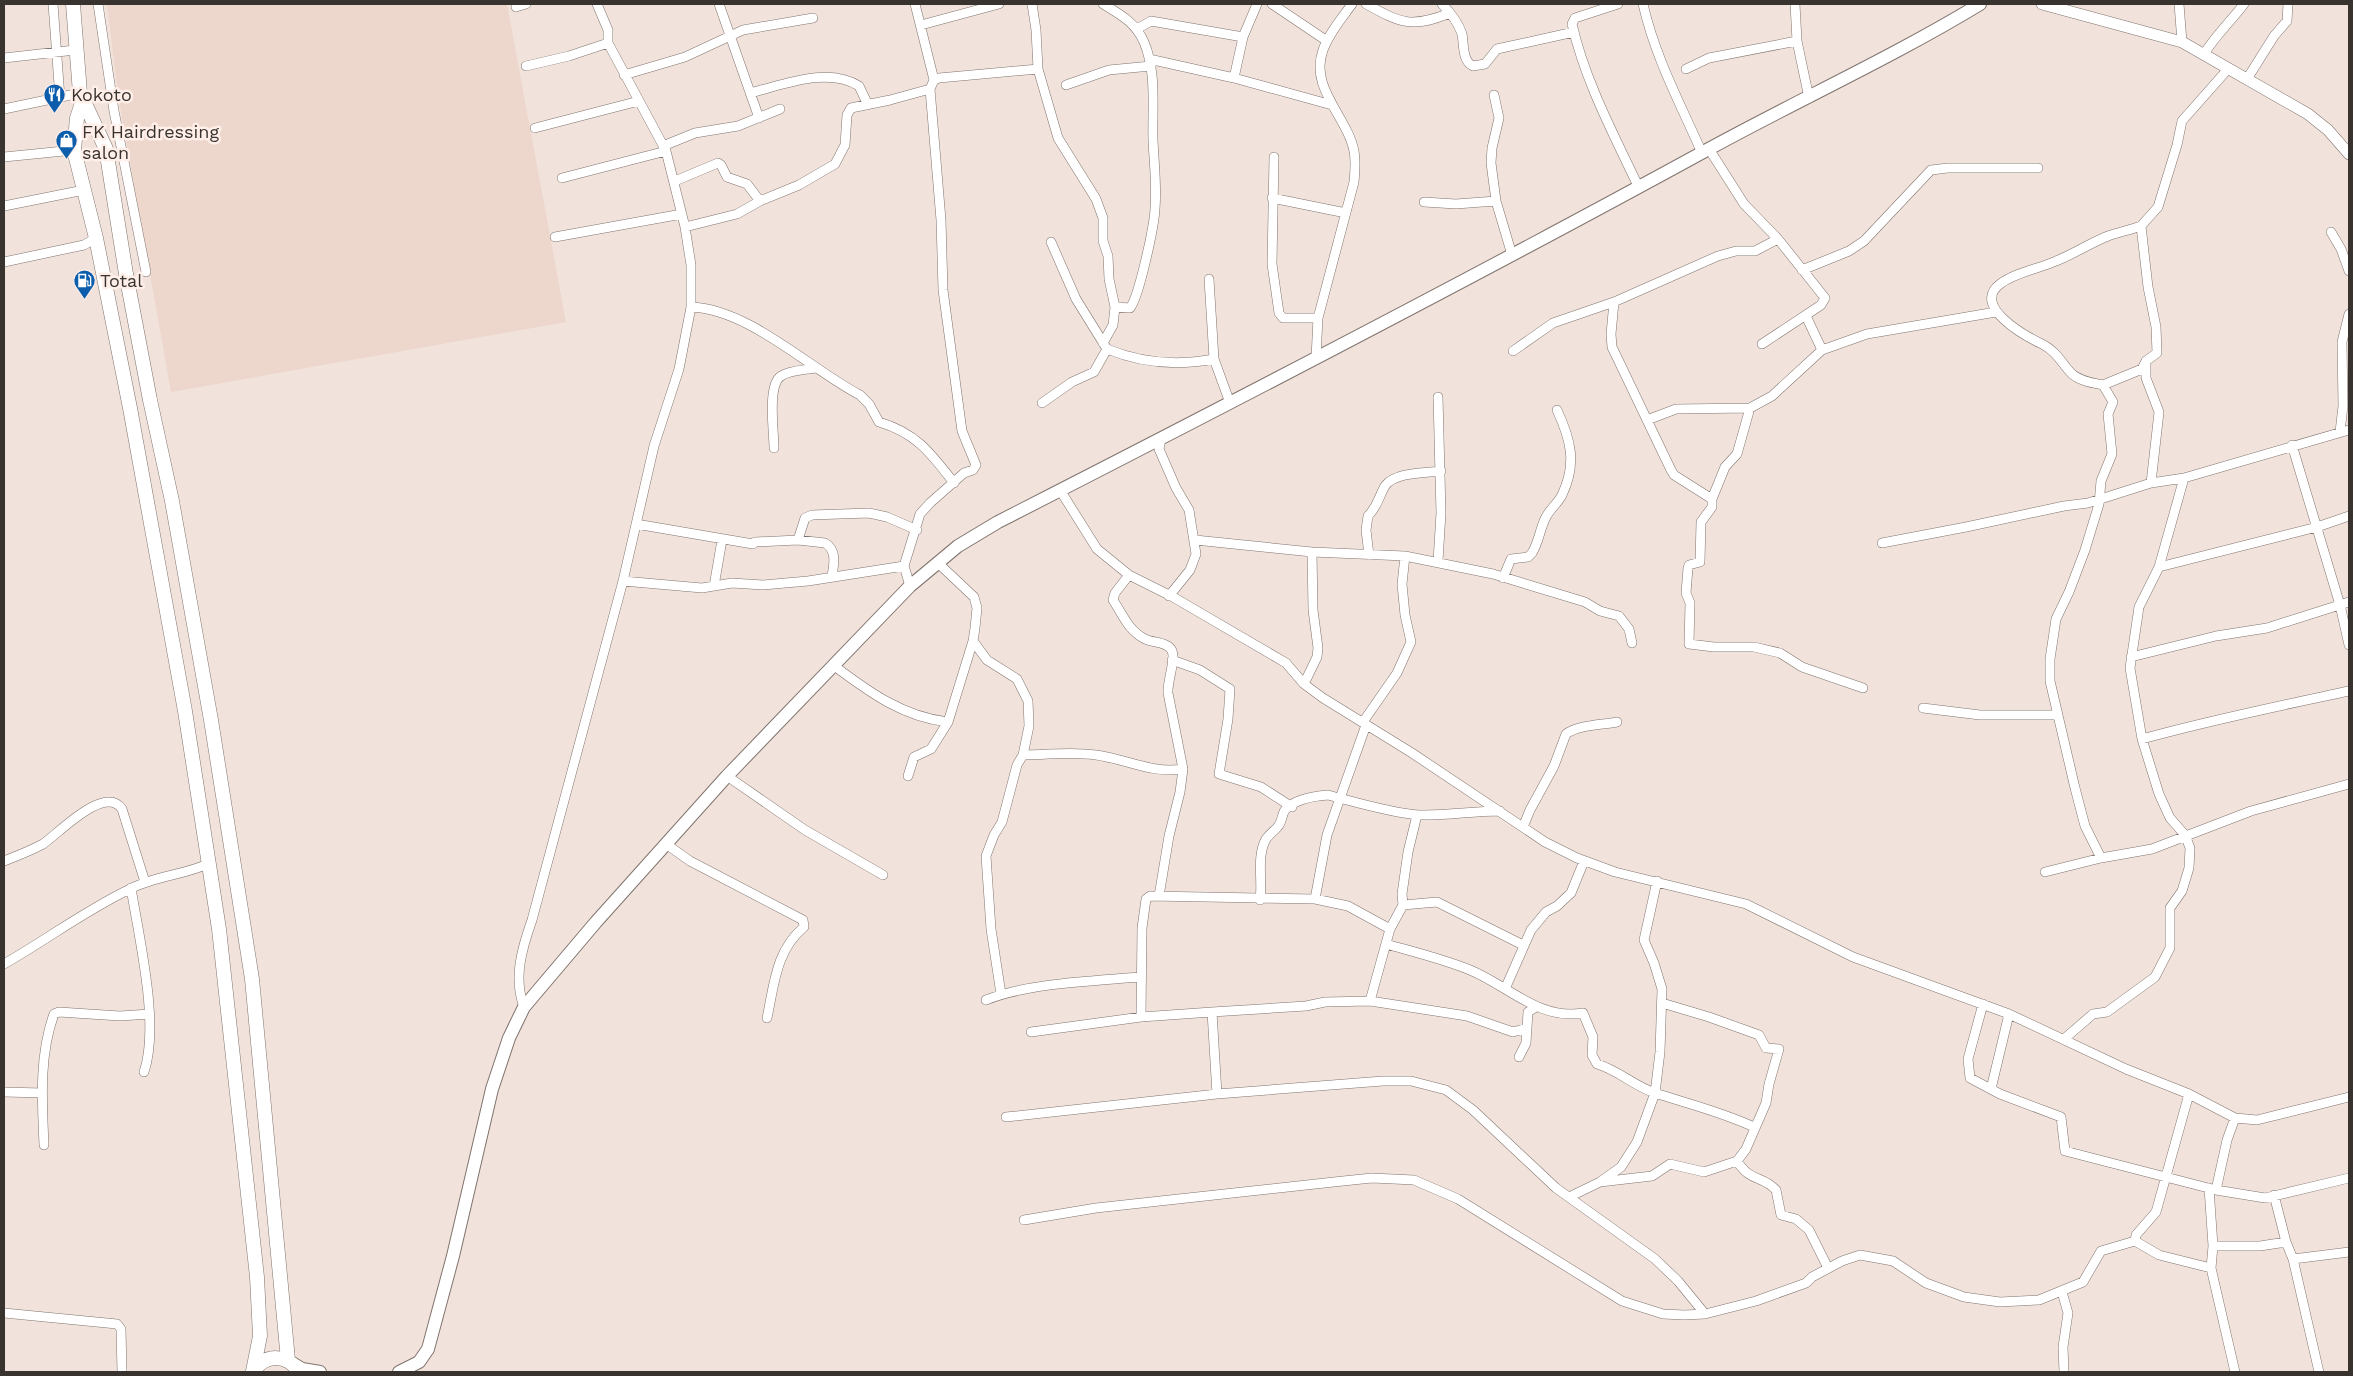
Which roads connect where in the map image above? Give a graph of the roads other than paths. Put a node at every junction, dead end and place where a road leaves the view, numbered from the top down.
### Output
1 (53, 4) edge
2 (73, 4) edge
3 (98, 4) edge
4 (596, 4) edge
5 (719, 4) edge
6 (915, 4) edge
7 (999, 4) edge
8 (1032, 4) edge
9 (1104, 4) edge
10 (1257, 4) edge
11 (1272, 4) edge
12 (1352, 4) edge
13 (1366, 4) edge
14 (1442, 4) edge
15 (1618, 4) edge
16 (1643, 4) edge
17 (1795, 4) edge
18 (1980, 4) edge
19 (2042, 4) edge
20 (2180, 4) edge
21 (2244, 4) edge
22 (2288, 4) edge
23 (1450, 13) junction
24 (813, 18) dead end
25 (921, 25) junction
26 (1137, 29) junction
27 (1574, 32) junction
28 (729, 36) junction
29 (1243, 37) junction
30 (1327, 41) junction
31 (1797, 41) junction
32 (2182, 42) junction
33 (608, 43) junction
34 (75, 50) junction
35 (57, 53) junction
36 (2204, 54) junction
37 (4, 58) edge
38 (1150, 62) junction
39 (526, 66) dead end
40 (1038, 68) junction
41 (1686, 69) dead end
42 (2228, 69) junction
43 (624, 75) junction
44 (1234, 78) junction
45 (2247, 79) junction
46 (1066, 84) dead end
47 (932, 85) junction
48 (750, 93) junction
49 (1494, 95) dead end
50 (82, 97) junction
51 (60, 98) junction
52 (1809, 98) junction
53 (639, 101) junction
54 (868, 105) junction
55 (1332, 105) junction
56 (4, 109) edge
57 (780, 109) dead end
58 (758, 118) junction
59 (535, 128) dead end
60 (99, 132) junction
61 (74, 143) junction
62 (665, 149) junction
63 (1706, 151) junction
64 (2349, 154) edge
65 (4, 157) edge
66 (1274, 157) dead end
67 (2038, 168) dead end
68 (562, 178) dead end
69 (675, 181) junction
70 (1639, 188) junction
71 (84, 190) junction
72 (1272, 198) junction
73 (760, 201) junction
74 (1496, 201) junction
75 (1424, 202) dead end
76 (4, 206) edge
77 (1346, 213) junction
78 (682, 214) junction
79 (2141, 226) junction
80 (685, 227) junction
81 (2331, 232) dead end
82 (555, 237) dead end
83 (96, 238) junction
84 (1778, 239) junction
85 (1051, 242) dead end
86 (1512, 256) junction
87 (4, 262) edge
88 (1802, 270) junction
89 (2349, 271) edge
90 (146, 272) dead end
91 (1209, 279) dead end
92 (1614, 302) junction
93 (691, 307) junction
94 (1115, 307) junction
95 (1996, 312) junction
96 (2349, 314) edge
97 (1806, 316) junction
98 (1318, 318) junction
99 (1762, 344) dead end
100 (1105, 346) junction
101 (1822, 350) junction
102 (1513, 351) dead end
103 (1316, 358) junction
104 (1214, 359) junction
105 (2146, 361) junction
106 (815, 368) junction
107 (2103, 385) junction
108 (1438, 397) dead end
109 (1230, 403) junction
110 (1042, 404) dead end
111 (1750, 408) junction
112 (1557, 410) dead end
113 (1647, 420) junction
114 (2345, 431) edge
115 (1161, 438) junction
116 (2292, 445) junction
117 (774, 448) dead end
118 (1440, 471) junction
119 (2184, 478) junction
120 (954, 483) junction
121 (2151, 483) junction
122 (1060, 490) junction
123 (2101, 498) junction
124 (1712, 500) junction
125 (2349, 516) edge
126 (636, 524) junction
127 (2317, 527) junction
128 (917, 530) junction
129 (722, 540) junction
130 (798, 540) junction
131 (1195, 540) junction
132 (1882, 542) dead end
133 (1312, 552) junction
134 (1369, 555) junction
135 (1405, 556) junction
136 (1438, 561) junction
137 (938, 563) junction
138 (904, 566) junction
139 (2159, 567) junction
140 (1129, 575) junction
141 (832, 576) junction
142 (1503, 578) junction
143 (623, 581) junction
144 (714, 586) junction
145 (910, 586) junction
146 (1169, 596) junction
147 (2349, 602) edge
148 (2340, 605) junction
149 (973, 641) junction
150 (1632, 643) dead end
151 (2349, 645) edge
152 (2131, 657) junction
153 (1172, 660) junction
154 (833, 665) junction
155 (1304, 684) junction
156 (1863, 688) dead end
157 (2349, 691) edge
158 (1923, 708) dead end
159 (2058, 715) junction
160 (948, 722) junction
161 (1617, 722) dead end
162 (1365, 723) junction
163 (2142, 739) junction
164 (1023, 755) junction
165 (1183, 769) junction
166 (727, 776) junction
167 (908, 776) dead end
168 (2349, 784) edge
169 (1340, 798) junction
170 (1292, 806) junction
171 (1500, 811) junction
172 (1416, 814) junction
173 (1523, 827) junction
174 (2184, 835) junction
175 (666, 844) junction
176 (2101, 858) junction
177 (4, 860) edge
178 (1584, 861) junction
179 (210, 863) junction
180 (2045, 872) dead end
181 (883, 875) dead end
182 (1657, 881) junction
183 (145, 882) junction
184 (132, 888) junction
185 (1159, 896) junction
186 (1315, 899) junction
187 (1260, 900) junction
188 (1403, 906) junction
189 (1390, 930) junction
190 (1386, 944) junction
191 (1523, 946) junction
192 (6, 960) edge
193 (1140, 977) junction
194 (1505, 989) junction
195 (1001, 994) junction
196 (986, 1000) dead end
197 (1370, 1001) junction
198 (1662, 1003) junction
199 (1983, 1004) junction
200 (524, 1007) junction
201 (1536, 1007) junction
202 (1212, 1012) junction
203 (150, 1014) junction
204 (2009, 1014) junction
205 (1141, 1017) junction
206 (767, 1018) dead end
207 (1527, 1028) junction
208 (1032, 1032) dead end
209 (2064, 1039) junction
210 (1519, 1057) dead end
211 (144, 1072) dead end
212 (1991, 1090) junction
213 (4, 1092) edge
214 (42, 1093) junction
215 (1655, 1093) junction
216 (1217, 1094) junction
217 (2189, 1094) junction
218 (2349, 1096) edge
219 (1006, 1118) dead end
220 (2235, 1118) junction
221 (1754, 1127) junction
222 (44, 1145) dead end
223 (1737, 1161) junction
224 (2167, 1177) junction
225 (2349, 1178) edge
226 (1600, 1182) junction
227 (2212, 1189) junction
228 (2274, 1195) junction
229 (1569, 1197) junction
230 (1024, 1220) dead end
231 (2135, 1241) junction
232 (2286, 1242) junction
233 (2213, 1246) junction
234 (2349, 1252) edge
235 (2293, 1259) junction
236 (1828, 1268) junction
237 (2212, 1268) junction
238 (2062, 1292) junction
239 (4, 1313) edge
240 (1705, 1314) junction
241 (288, 1360) junction
242 (122, 1372) edge
243 (253, 1372) edge
244 (300, 1372) edge
245 (320, 1372) edge
246 (399, 1372) edge
247 (2064, 1372) edge
248 (2235, 1372) edge
249 (2319, 1372) edge

1 - 35 street
2 - 34 highway
3 - 90 street
4 - 33 street
5 - 28 street
6 - 25 street
7 - 25 street
8 - 40 street
9 - 26 street
10 - 29 street
11 - 30 street
12 - 30 street
13 - 23 street
14 - 23 street
15 - 27 street
16 - 63 street
17 - 31 street
18 - 52 main road
19 - 32 main road
20 - 32 street
21 - 36 street
22 - 45 street
23 - 27 street
24 - 28 street
25 - 47 street
26 - 29 street
26 - 38 street
27 - 70 street
28 - 43 street
28 - 48 street
29 - 44 street
30 - 55 street
31 - 41 street
31 - 52 street
32 - 36 main road
33 - 39 street
33 - 43 street
34 - 35 street
34 - 50 highway
35 - 37 street
35 - 51 street
36 - 42 main road
38 - 44 street
38 - 46 street
38 - 94 street
40 - 47 street
40 - 94 street
42 - 45 main road
42 - 79 street
43 - 53 street
44 - 55 street
45 - 64 main road
47 - 54 street
47 - 120 street
48 - 54 street
48 - 58 street
49 - 74 street
50 - 51 street
50 - 60 highway
50 - 61 highway
51 - 56 street
52 - 63 main road
53 - 59 street
53 - 62 street
54 - 73 street
55 - 77 street
57 - 58 street
58 - 62 street
60 - 61 highway
60 - 241 highway
61 - 65 street
61 - 71 highway
62 - 68 street
62 - 69 street
63 - 70 main road
63 - 84 street
66 - 72 street
67 - 88 street
69 - 73 street
69 - 78 street
70 - 86 main road
71 - 76 street
71 - 83 highway
72 - 77 street
72 - 98 street
73 - 80 street
74 - 75 street
74 - 86 street
77 - 98 street
78 - 80 street
78 - 82 street
79 - 95 street
79 - 105 street
80 - 93 street
81 - 89 street
83 - 87 street
83 - 179 highway
84 - 88 street
84 - 92 street
85 - 100 street
86 - 103 main road
88 - 97 street
91 - 104 street
92 - 102 street
92 - 113 street
93 - 106 street
93 - 126 street
94 - 100 street
95 - 101 street
95 - 107 street
96 - 114 street
97 - 99 street
97 - 101 street
98 - 103 street
100 - 104 street
100 - 110 street
101 - 111 street
103 - 109 main road
104 - 109 street
105 - 107 street
105 - 121 street
106 - 117 street
106 - 120 street
107 - 123 street
108 - 118 street
109 - 115 main road
111 - 113 street
111 - 124 street
112 - 142 street
113 - 124 street
114 - 116 street
115 - 122 main road
115 - 131 street
116 - 119 street
116 - 127 street
118 - 134 street
118 - 136 street
119 - 121 street
119 - 139 street
120 - 128 street
121 - 123 street
122 - 137 main road
122 - 140 street
123 - 132 street
123 - 159 street
124 - 156 street
125 - 127 street
126 - 129 street
126 - 143 street
127 - 139 street
127 - 148 street
128 - 130 street
128 - 138 street
129 - 130 street
129 - 144 street
130 - 141 street
131 - 133 street
131 - 146 street
133 - 134 street
133 - 155 street
134 - 135 street
135 - 136 street
135 - 162 street
136 - 142 street
137 - 145 main road
137 - 149 street
138 - 141 street
138 - 145 street
139 - 152 street
140 - 146 street
140 - 153 street
141 - 144 street
142 - 150 street
143 - 144 street
143 - 200 street
145 - 154 main road
146 - 155 street
147 - 148 street
148 - 151 street
148 - 152 street
149 - 160 street
149 - 164 street
152 - 163 street
153 - 165 street
153 - 170 street
154 - 160 street
154 - 166 main road
155 - 162 street
157 - 163 street
158 - 159 street
159 - 176 street
160 - 167 street
161 - 173 street
162 - 169 street
162 - 171 street
163 - 174 street
164 - 165 street
164 - 195 street
165 - 185 street
166 - 175 main road
166 - 181 street
168 - 174 street
169 - 170 street
169 - 172 street
169 - 186 street
170 - 187 street
171 - 172 street
171 - 173 street
172 - 188 street
173 - 178 street
174 - 176 street
174 - 209 street
175 - 200 main road
175 - 206 street
176 - 180 street
177 - 183 street
178 - 182 street
178 - 191 street
179 - 183 street
179 - 243 highway
182 - 198 street
182 - 199 street
183 - 184 street
184 - 192 street
184 - 203 street
185 - 187 street
185 - 193 street
186 - 187 street
186 - 189 street
188 - 189 street
188 - 191 street
189 - 190 street
190 - 194 street
190 - 197 street
191 - 194 street
193 - 195 street
193 - 205 street
194 - 201 street
195 - 196 street
197 - 202 street
197 - 207 street
198 - 215 street
198 - 221 street
199 - 204 street
199 - 212 street
200 - 246 main road
201 - 207 street
201 - 215 street
202 - 205 street
202 - 216 street
203 - 211 street
203 - 214 street
204 - 209 street
204 - 212 street
205 - 208 street
207 - 210 street
209 - 217 street
212 - 224 street
213 - 214 street
214 - 222 street
215 - 221 street
215 - 226 street
216 - 219 street
216 - 229 street
217 - 220 street
217 - 224 street
218 - 220 street
220 - 227 street
221 - 223 street
223 - 226 street
223 - 236 street
224 - 227 street
224 - 231 street
225 - 228 street
226 - 229 street
227 - 228 street
227 - 233 street
228 - 232 street
229 - 240 street
230 - 240 street
231 - 237 street
231 - 238 street
232 - 233 street
232 - 235 street
233 - 237 street
234 - 235 street
235 - 249 street
236 - 238 street
236 - 240 street
237 - 248 street
238 - 247 street
239 - 242 street
241 - 243 highway
241 - 244 highway
241 - 245 main road

